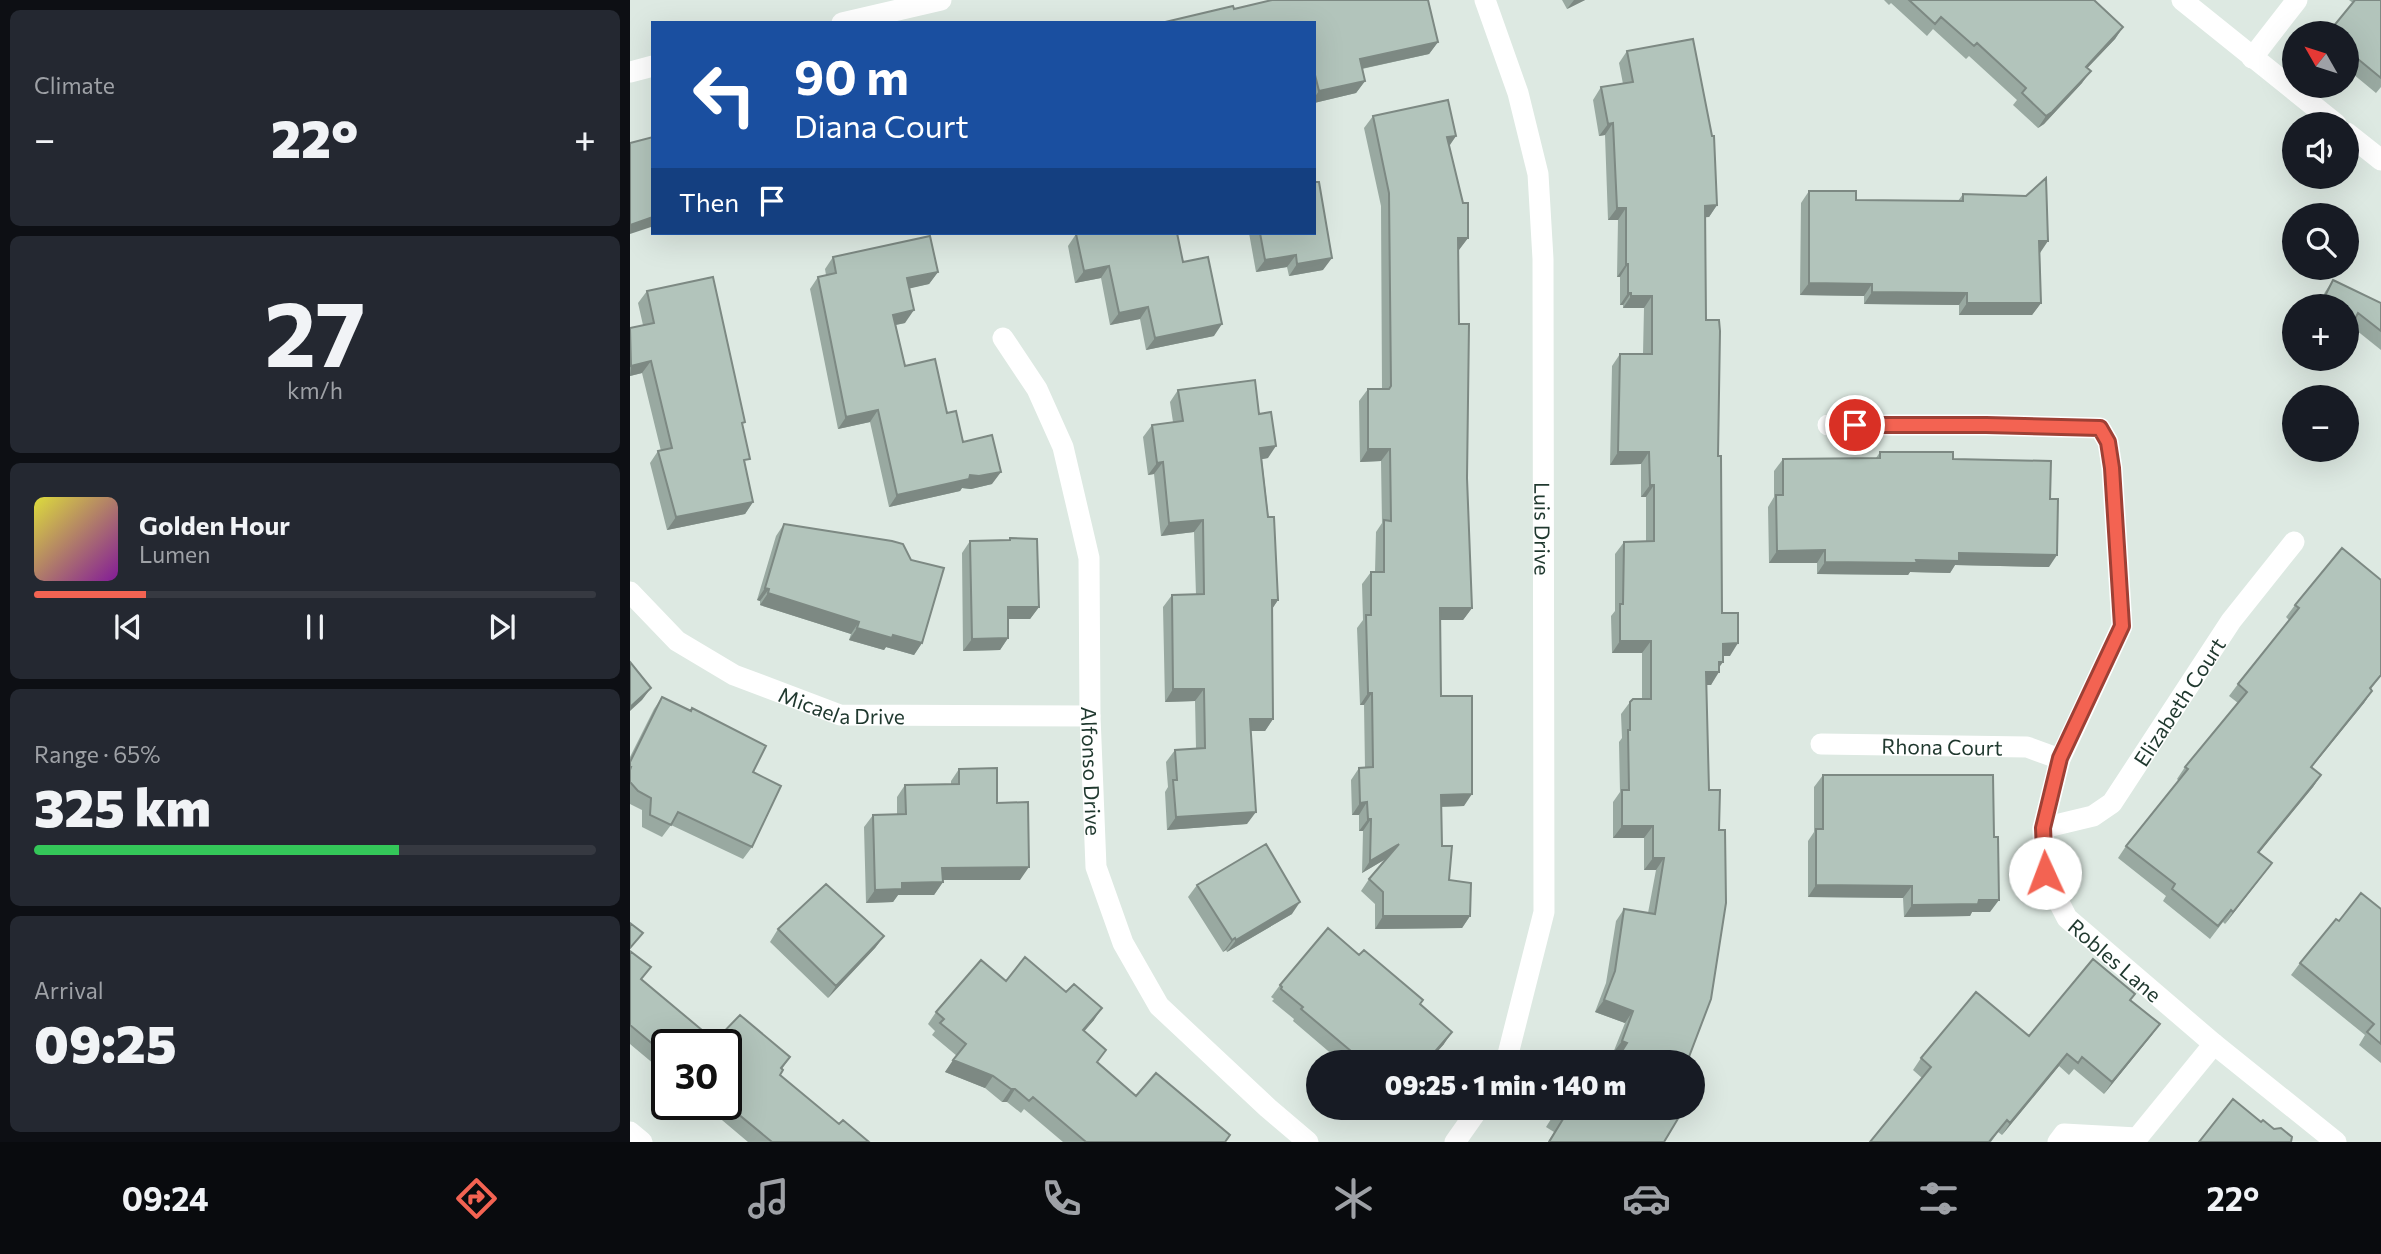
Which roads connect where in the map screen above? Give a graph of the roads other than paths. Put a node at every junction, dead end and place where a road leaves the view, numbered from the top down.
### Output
1 (941, 0) edge
2 (1485, 0) edge
3 (2182, 0) edge
4 (2298, 0) edge
5 (851, 21) edge
6 (2252, 58) junction
7 (651, 67) edge
8 (630, 72) edge
9 (2321, 112) edge
10 (2359, 143) edge
11 (2381, 160) edge
12 (1003, 338) dead end
13 (1828, 425) dead end
14 (2294, 542) dead end
15 (630, 592) edge
16 (1090, 716) junction
17 (1821, 744) dead end
18 (2060, 758) junction
19 (2043, 828) junction
20 (2214, 1044) junction
21 (1509, 1050) edge
22 (1471, 1120) edge
23 (630, 1132) edge
24 (2136, 1140) edge
25 (642, 1142) edge
26 (1308, 1142) edge
27 (1455, 1142) edge
28 (2058, 1142) edge
29 (2336, 1142) edge

1 - 5 street
2 - 21 street, Luis Drive
3 - 6 street
4 - 6 street
6 - 9 street
7 - 8 street
10 - 11 street
12 - 16 street, Alfonso Drive
13 - 18 street, Robles Lane
14 - 19 street, Elizabeth Court
15 - 16 street, Micaela Drive
16 - 26 street, Alfonso Drive
17 - 18 street, Rhona Court
18 - 19 street, Robles Lane
19 - 20 street, Robles Lane
20 - 24 street
20 - 29 street, Robles Lane
22 - 27 street
23 - 25 street
24 - 28 street

